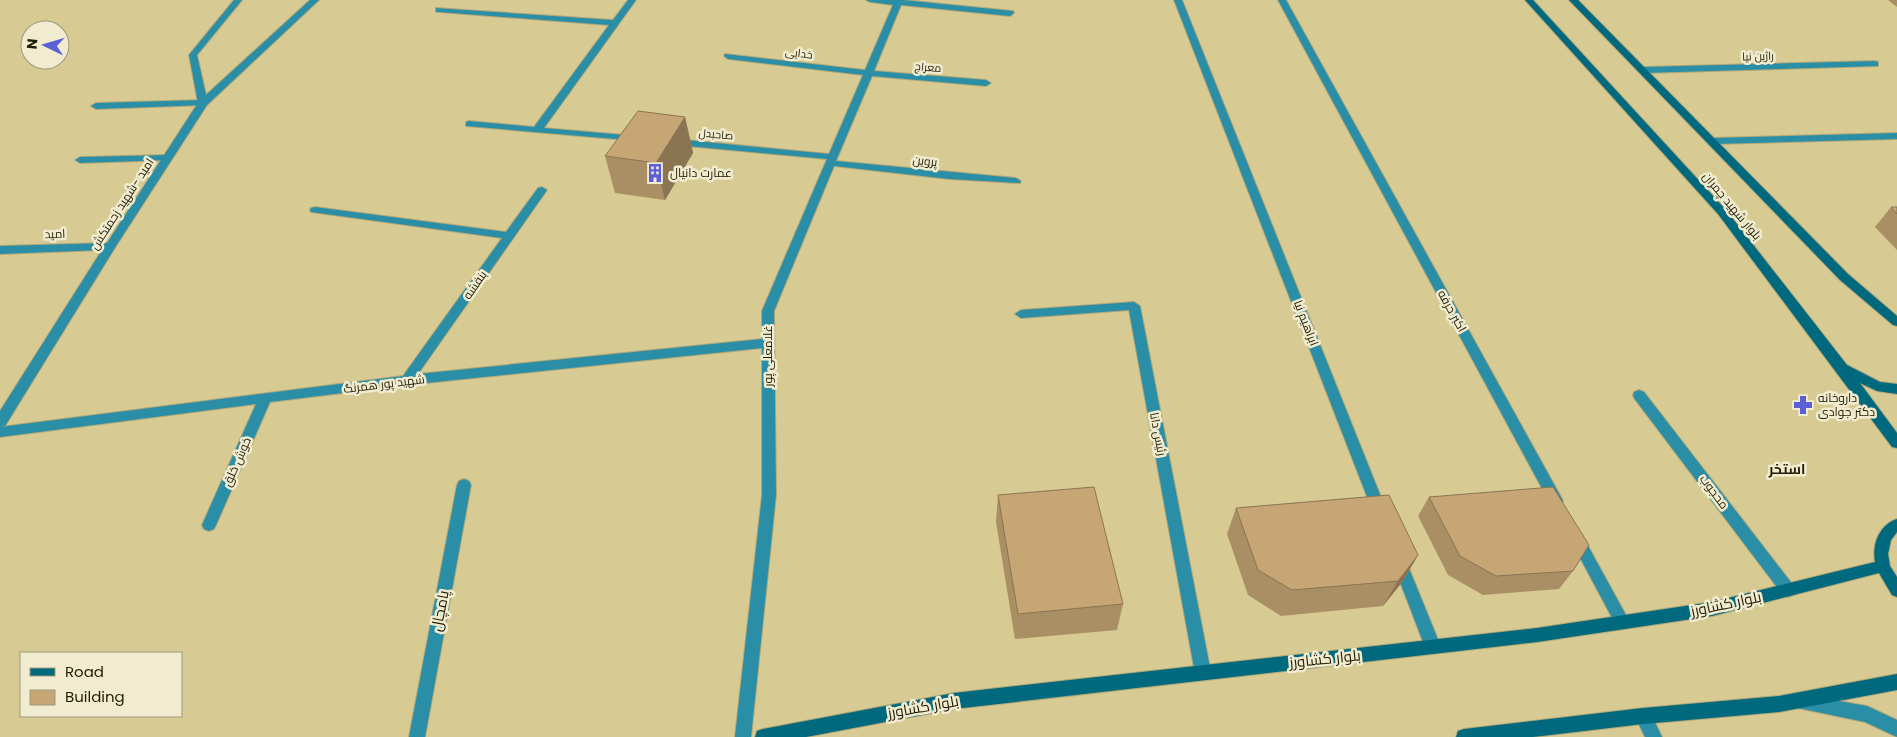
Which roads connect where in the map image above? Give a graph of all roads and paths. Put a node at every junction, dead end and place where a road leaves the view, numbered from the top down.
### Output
1 (238, 0) edge
2 (315, 0) edge
3 (632, 0) edge
4 (870, 0) edge
5 (1178, 0) edge
6 (1282, 0) edge
7 (1529, 0) edge
8 (1573, 0) edge
9 (898, 1) edge
10 (439, 10) dead end
11 (1010, 13) dead end
12 (616, 23) junction
13 (728, 56) dead end
14 (1875, 64) dead end
15 (1643, 70) junction
16 (868, 73) junction
17 (986, 83) dead end
18 (203, 103) junction
19 (96, 106) dead end
20 (469, 124) dead end
21 (537, 130) junction
22 (1897, 136) edge
23 (646, 140) edge
24 (1713, 141) junction
25 (666, 142) edge
26 (167, 158) junction
27 (80, 160) dead end
28 (832, 160) junction
29 (1016, 181) dead end
30 (542, 190) dead end
31 (315, 210) dead end
32 (510, 236) junction
33 (110, 246) junction
34 (0, 250) edge
35 (1021, 314) dead end
36 (1897, 322) edge
37 (768, 344) junction
38 (1842, 368) junction
39 (407, 380) junction
40 (1897, 389) edge
41 (1639, 395) dead end
42 (265, 399) junction
43 (0, 422) edge
44 (0, 432) edge
45 (1897, 444) edge
46 (464, 485) dead end
47 (1560, 508) edge
48 (209, 525) dead end
49 (1897, 525) edge
50 (1386, 526) edge
51 (1569, 526) edge
52 (1393, 545) edge
53 (1883, 566) junction
54 (1788, 590) junction
55 (1897, 590) edge
56 (1622, 622) junction
57 (1433, 647) junction
58 (1203, 673) junction
59 (1897, 682) edge
60 (1794, 701) junction
61 (1643, 716) junction
62 (1897, 729) edge
63 (417, 737) edge
64 (742, 737) edge
65 (763, 737) edge
66 (1464, 737) edge
67 (1654, 737) edge

1 - 18 street
2 - 18 street, امید -شهید زحمتکش
3 - 12 street
4 - 9 street
5 - 50 street, ابراهیم نیا
6 - 47 street, اکبر حرفه
7 - 38 main road, بلوار شهید چمران
8 - 15 main road
9 - 11 street
9 - 16 street, غلامعلی پور
10 - 12 street
12 - 21 street
13 - 16 street, خدایی
14 - 15 street, راژین نیا
15 - 24 main road
16 - 17 street, معراج
16 - 28 street, غلامعلی پور
18 - 19 street
18 - 26 street, امید -شهید زحمتکش
20 - 21 street
21 - 23 street
22 - 24 street
24 - 36 main road
25 - 28 street, صاحبدل
26 - 27 street
26 - 33 street, امید -شهید زحمتکش
28 - 29 street, پروین
28 - 37 street, غلامعلی پور
30 - 32 street, بنفشه
31 - 32 street
32 - 39 street, بنفشه
33 - 34 street, امید
33 - 43 street, امید -شهید زحمتکش
35 - 58 street, رئیس دانا
37 - 39 street, شهید پور همرنگ
37 - 64 street, غلامعلی پور
38 - 40 main road
38 - 45 main road, بلوار شهید چمران
39 - 42 street, شهید پور همرنگ
41 - 54 street, محجوب
42 - 44 street, شهید پور همرنگ
42 - 48 street, خوش خلق
46 - 63 street, پامچال
49 - 53 main road
51 - 56 street
52 - 57 street
53 - 54 main road, بلوار کشاورز
53 - 55 main road
54 - 56 main road, بلوار کشاورز
56 - 57 main road, بلوار کشاورز
57 - 58 main road, بلوار کشاورز
58 - 65 main road, بلوار کشاورز
59 - 60 main road
60 - 61 main road
60 - 62 street
61 - 66 main road
61 - 67 street

